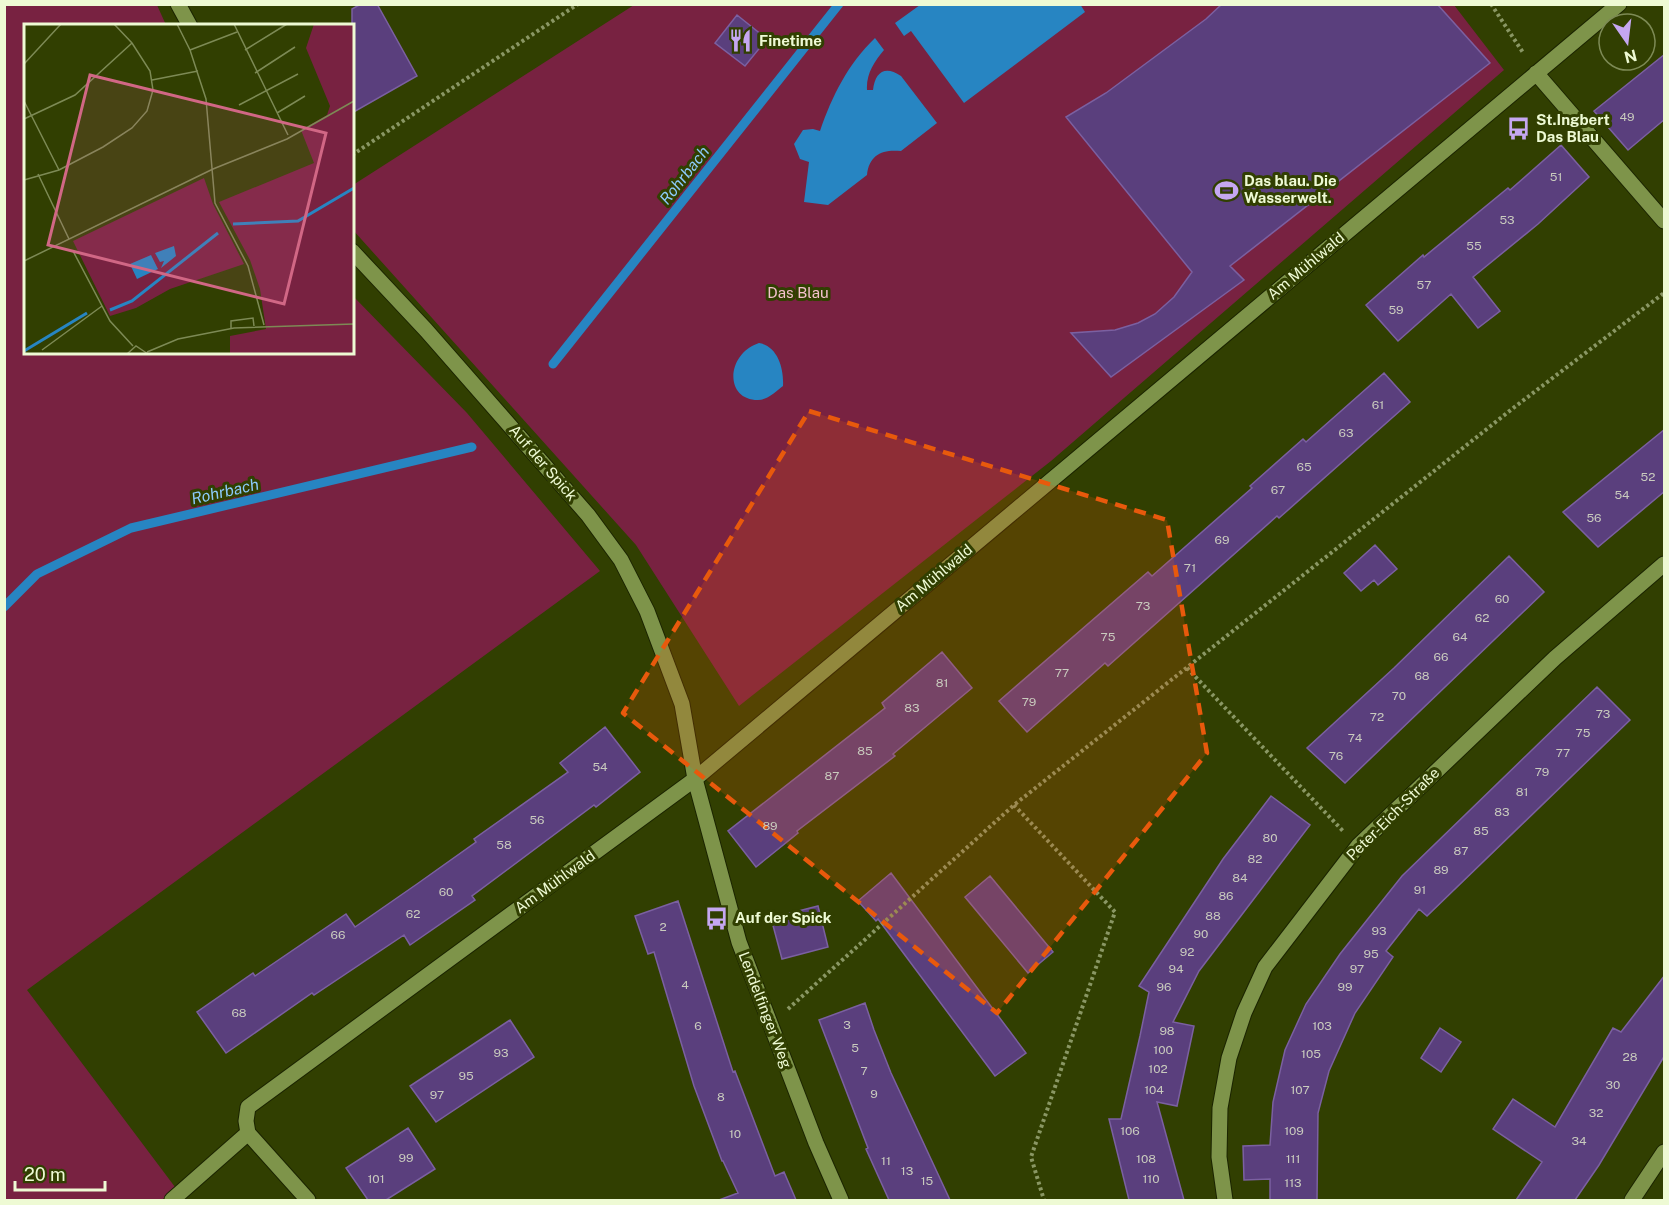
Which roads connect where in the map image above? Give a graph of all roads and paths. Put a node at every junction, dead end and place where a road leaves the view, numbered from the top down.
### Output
1 (178, 4) edge
2 (578, 4) edge
3 (1491, 4) edge
4 (1619, 4) edge
5 (189, 24) edge
6 (1536, 73) junction
7 (354, 154) edge
8 (1665, 221) edge
9 (354, 253) edge
10 (1665, 293) edge
11 (1665, 564) edge
12 (1187, 668) junction
13 (695, 779) junction
14 (1014, 805) junction
15 (1358, 846) junction
16 (770, 1026) junction
17 (248, 1134) junction
18 (1665, 1152) edge
19 (172, 1200) edge
20 (308, 1200) edge
21 (841, 1200) edge
22 (1044, 1200) edge
23 (1225, 1200) edge
24 (1632, 1200) edge

1 - 5 street
2 - 7 path
3 - 6 path
4 - 6 street, Am Mühlwald
6 - 8 street
6 - 13 street, Am Mühlwald
9 - 13 street, Auf der Spick
10 - 12 path
11 - 15 street, Peter-Eich-Straße
12 - 14 path
12 - 15 path
13 - 16 street, Lendelfinger Weg
13 - 17 street, Am Mühlwald
14 - 16 path
14 - 22 path
15 - 23 street, Peter-Eich-Straße
16 - 21 street, Lendelfinger Weg
17 - 19 street
17 - 20 street
18 - 24 street

